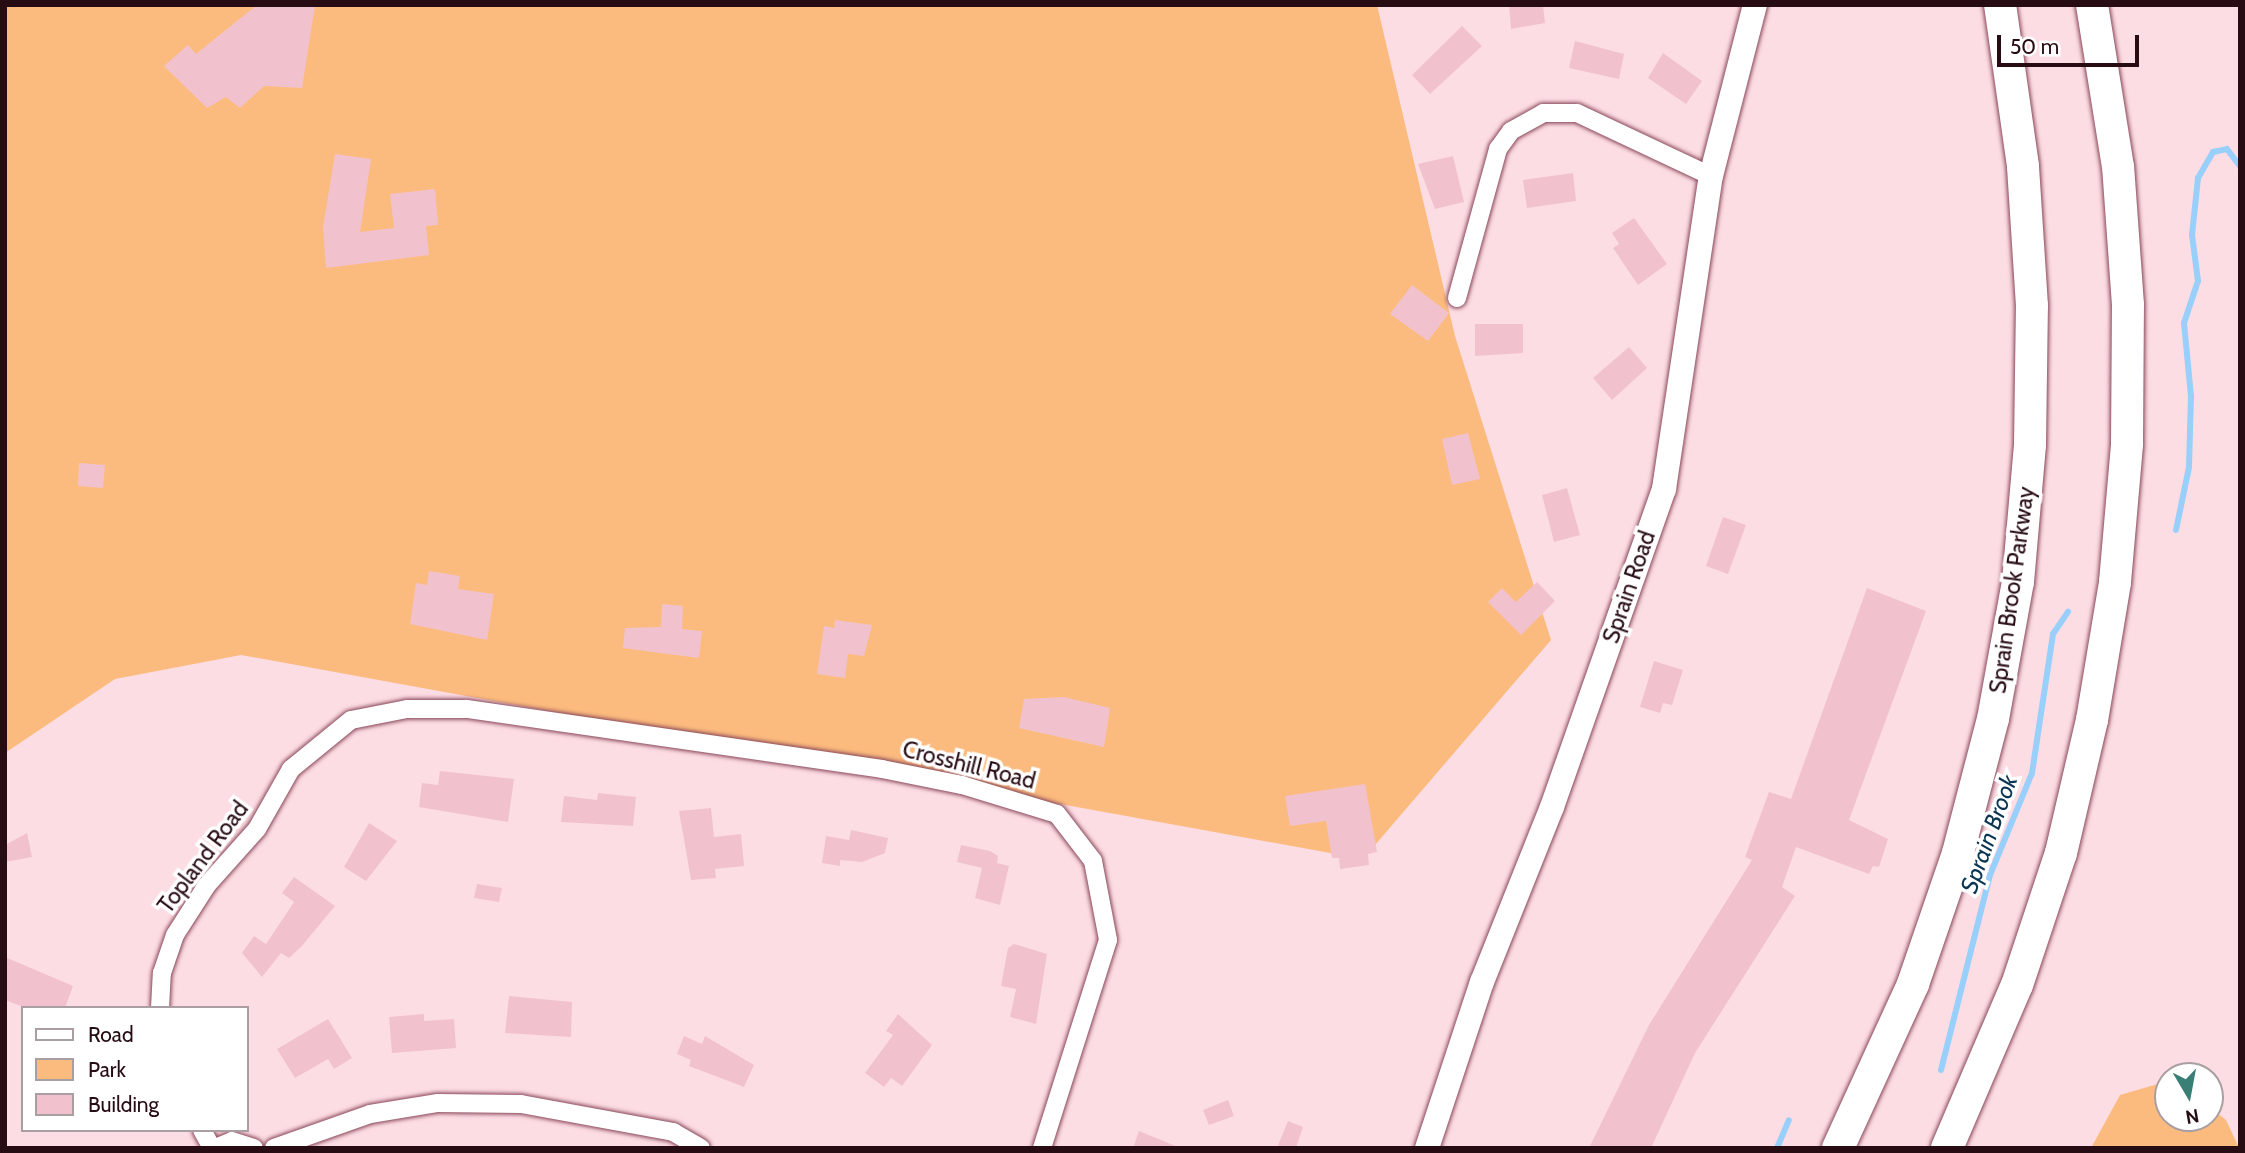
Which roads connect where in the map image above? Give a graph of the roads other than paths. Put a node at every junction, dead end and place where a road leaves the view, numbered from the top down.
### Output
1 (1755, 5) edge
2 (2000, 5) edge
3 (2092, 5) edge
4 (1711, 176) junction
5 (1457, 298) dead end
6 (513, 715) joint
7 (160, 1006) edge
8 (203, 1132) edge
9 (213, 1148) edge
10 (254, 1148) edge
11 (274, 1148) edge
12 (701, 1148) edge
13 (1042, 1148) edge
14 (1427, 1148) edge
15 (1838, 1148) edge
16 (1947, 1148) edge

1 - 4 street, Sprain Road
2 - 15 highway, Sprain Brook Parkway
3 - 16 highway
4 - 5 street
4 - 14 street, Sprain Road
6 - 7 street, Topland Road
6 - 13 street, Crosshill Road
8 - 9 street
9 - 10 street
11 - 12 street

